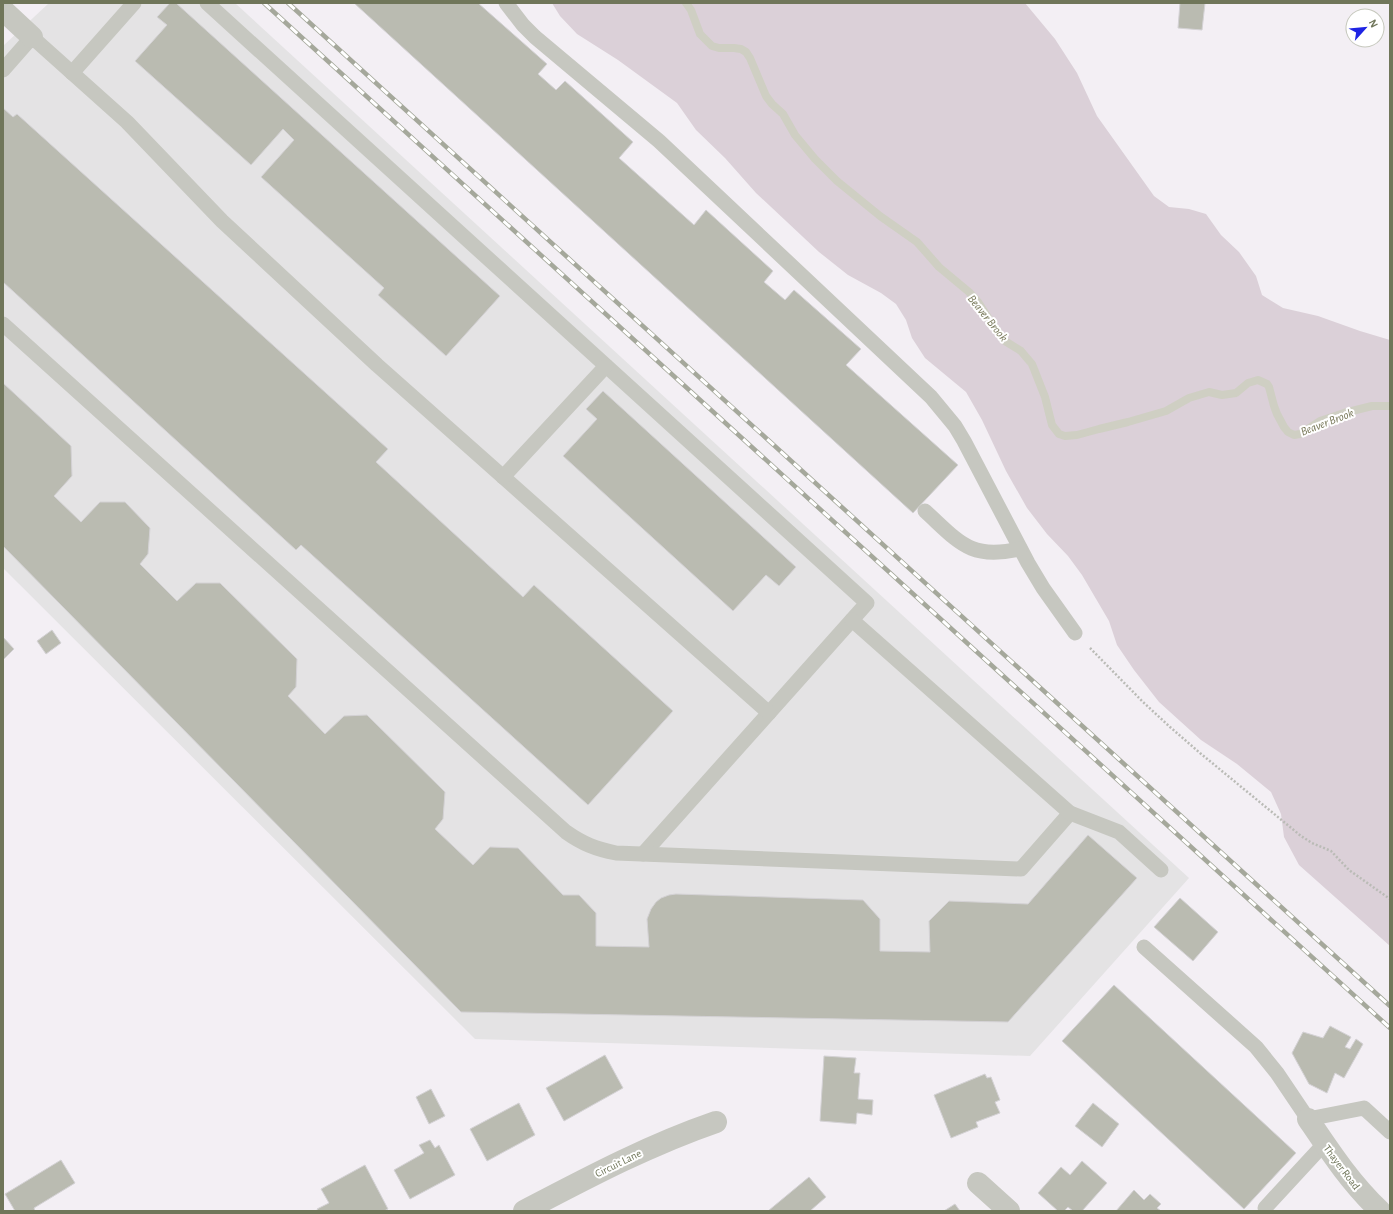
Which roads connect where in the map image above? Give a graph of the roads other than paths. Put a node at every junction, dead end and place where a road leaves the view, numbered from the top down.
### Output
1 (134, 3) edge
2 (207, 3) edge
3 (506, 3) edge
4 (3, 10) edge
5 (32, 37) junction
6 (3, 70) edge
7 (72, 73) junction
8 (3, 324) edge
9 (606, 366) junction
10 (503, 477) junction
11 (925, 511) dead end
12 (1020, 549) junction
13 (852, 620) junction
14 (1075, 633) road end
15 (769, 713) junction
16 (1070, 813) junction
17 (643, 854) junction
18 (1161, 870) dead end
19 (1144, 947) dead end
20 (1308, 1120) junction
21 (716, 1122) dead end
22 (1390, 1132) edge
23 (1325, 1143) junction
24 (978, 1183) dead end
25 (1265, 1208) dead end
26 (524, 1211) edge
27 (1009, 1211) edge
28 (1380, 1211) edge

1 - 7 lane
2 - 9 lane
3 - 12 lane
4 - 5 street
5 - 6 lane
5 - 7 lane
7 - 10 lane
8 - 17 lane
9 - 10 lane
9 - 13 lane
10 - 15 lane
11 - 12 lane
12 - 14 lane
13 - 15 lane
13 - 16 lane
15 - 17 lane
16 - 17 lane
16 - 18 lane
19 - 20 lane
20 - 22 lane
20 - 23 street, Thayer Road
21 - 26 street, Circuit Lane
23 - 25 lane
23 - 28 street, Thayer Road
24 - 27 street

